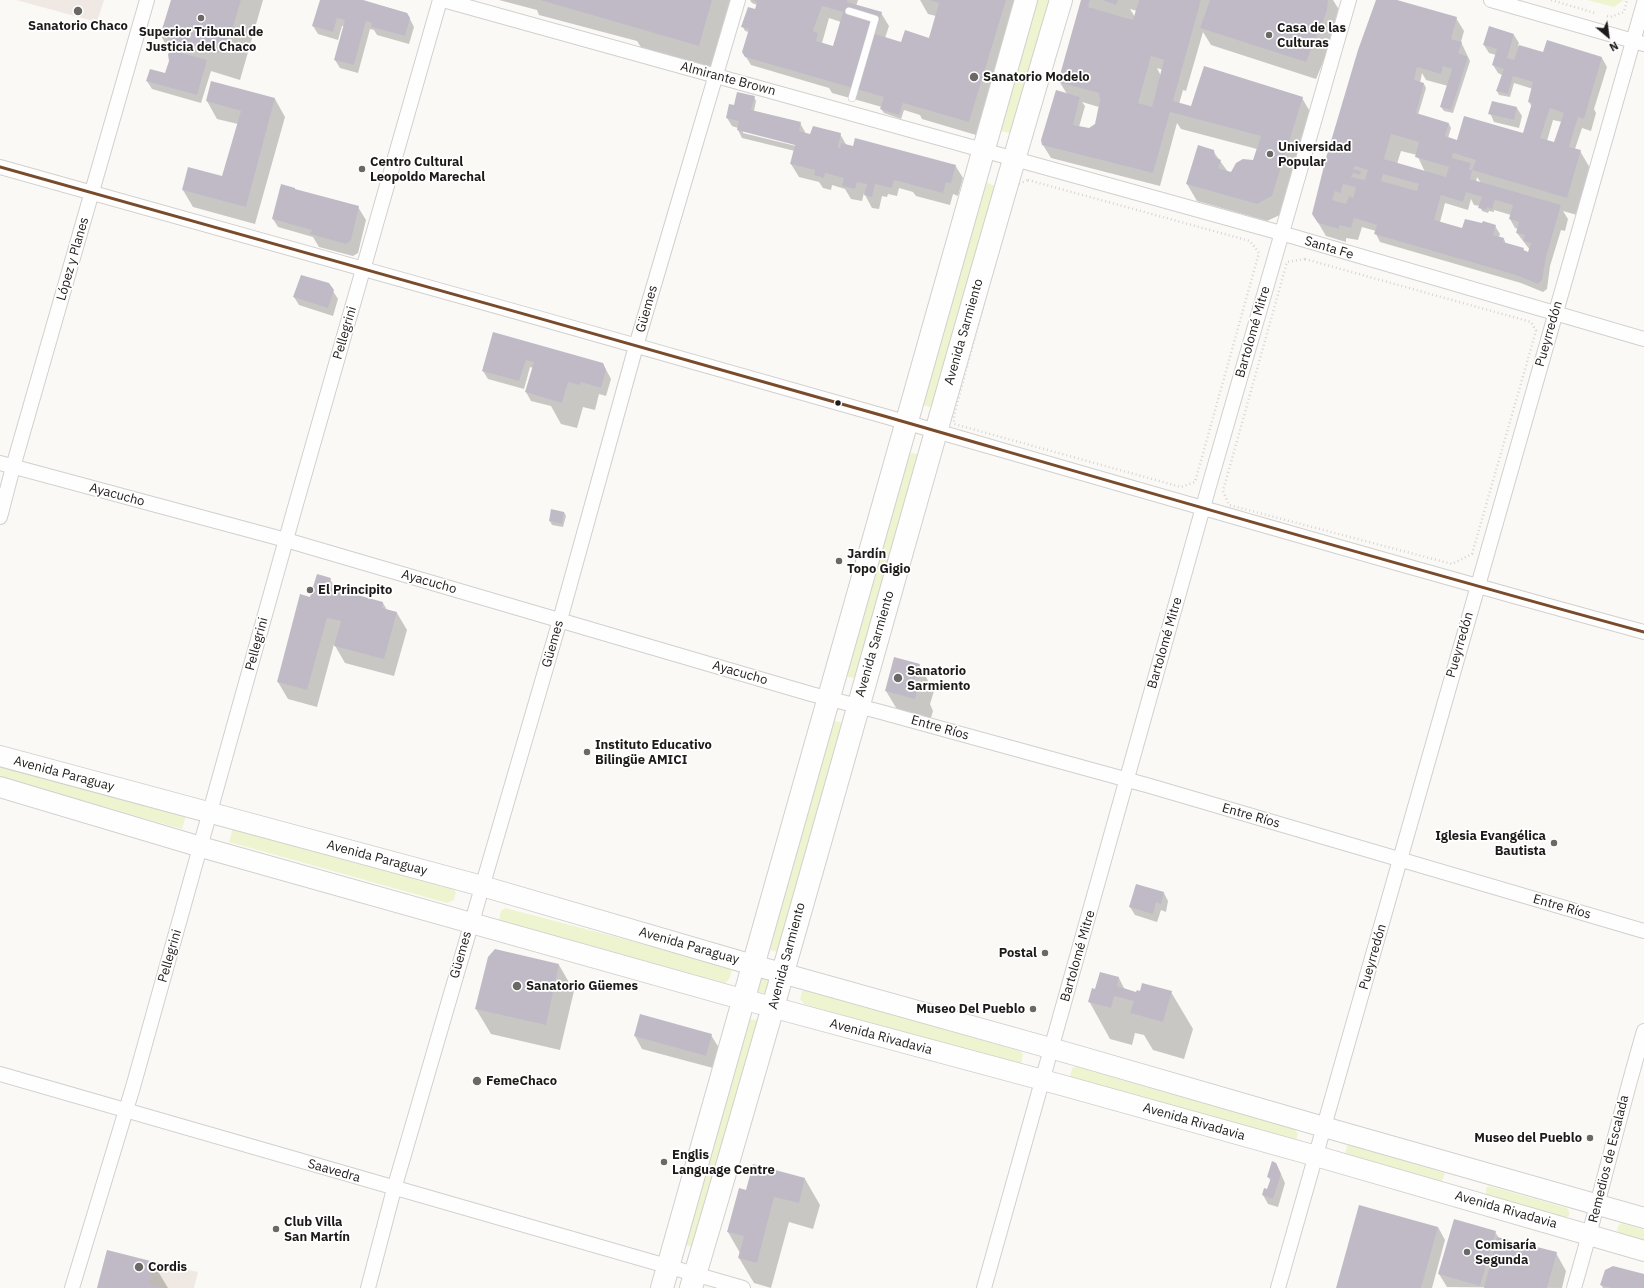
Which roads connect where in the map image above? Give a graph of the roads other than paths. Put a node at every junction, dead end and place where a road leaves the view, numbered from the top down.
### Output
1 (147, 0) edge
2 (440, 0) edge
3 (443, 0) edge
4 (738, 0) edge
5 (1026, 0) edge
6 (1061, 0) edge
7 (1349, 0) edge
8 (1490, 0) edge
9 (1644, 3) edge
10 (849, 11) dead end
11 (1638, 43) edge
12 (716, 75) junction
13 (852, 98) dead end
14 (984, 151) junction
15 (1013, 160) junction
16 (0, 167) edge
17 (92, 193) junction
18 (1281, 233) junction
19 (363, 268) junction
20 (1554, 314) junction
21 (1644, 339) edge
22 (636, 346) junction
23 (907, 423) junction
24 (936, 431) junction
25 (6, 465) edge
26 (1203, 509) junction
27 (0, 517) edge
28 (286, 540) junction
29 (1478, 587) junction
30 (560, 620) junction
31 (1644, 632) edge
32 (829, 698) junction
33 (858, 706) junction
34 (0, 756) edge
35 (1126, 780) junction
36 (0, 787) edge
37 (210, 813) junction
38 (201, 847) junction
39 (1400, 860) junction
40 (482, 886) junction
41 (471, 923) junction
42 (1644, 931) edge
43 (752, 965) junction
44 (783, 972) junction
45 (742, 1000) junction
46 (773, 1008) junction
47 (1644, 1031) edge
48 (1052, 1049) junction
49 (1638, 1070) edge
50 (0, 1074) edge
51 (1043, 1080) junction
52 (126, 1111) junction
53 (1324, 1127) junction
54 (1316, 1156) junction
55 (1469, 1169) junction
56 (394, 1189) junction
57 (1460, 1198) junction
58 (1597, 1205) junction
59 (1644, 1218) edge
60 (1590, 1234) junction
61 (1644, 1251) edge
62 (668, 1266) junction
63 (693, 1281) edge
64 (72, 1288) edge
65 (368, 1288) edge
66 (662, 1288) edge
67 (744, 1288) edge
68 (984, 1288) edge
69 (1278, 1288) edge
70 (1574, 1288) edge

1 - 17 street, López y Planes
2 - 19 street, Pellegrini
3 - 12 street, Almirante Brown
4 - 12 street, Güemes
5 - 14 main road
6 - 15 main road, Avenida Sarmiento
7 - 18 street, Bartolomé Mitre
8 - 11 street
9 - 11 street, Pueyrredón
10 - 13 lane
11 - 20 street, Pueyrredón
12 - 14 street, Almirante Brown
12 - 22 street, Güemes
14 - 15 street, Almirante Brown
14 - 23 main road
15 - 18 street, Santa Fe
15 - 24 main road, Avenida Sarmiento
16 - 17 street
17 - 19 street
17 - 25 street, López y Planes
18 - 20 street, Santa Fe
18 - 26 street, Bartolomé Mitre
19 - 22 street
19 - 28 street, Pellegrini
20 - 21 street, Santa Fe
20 - 29 street, Pueyrredón
22 - 23 street
22 - 30 street, Güemes
23 - 24 street
23 - 32 main road
24 - 26 street
24 - 33 main road, Avenida Sarmiento
25 - 27 street, López y Planes
25 - 28 street, Ayacucho
26 - 29 street
26 - 35 street, Bartolomé Mitre
28 - 30 street, Ayacucho
28 - 37 street, Pellegrini
29 - 31 street
29 - 39 street, Pueyrredón
30 - 32 street, Ayacucho
30 - 40 street, Güemes
32 - 33 street, Ayacucho
32 - 43 main road
33 - 35 street, Entre Ríos
33 - 44 main road, Avenida Sarmiento
34 - 37 main road, Avenida Paraguay
35 - 39 street, Entre Ríos
35 - 48 street, Bartolomé Mitre
36 - 38 main road
37 - 38 street, Pellegrini
37 - 40 main road, Avenida Paraguay
38 - 41 main road
38 - 52 street, Pellegrini
39 - 42 street, Entre Ríos
39 - 53 street, Pueyrredón
40 - 41 street, Güemes
40 - 43 main road, Avenida Paraguay
41 - 45 main road
41 - 56 street, Güemes
43 - 44 main road
43 - 45 main road
44 - 46 main road, Avenida Sarmiento
44 - 48 main road
45 - 46 main road, Avenida Rivadavia
45 - 62 main road
46 - 51 main road, Avenida Rivadavia
46 - 63 main road, Avenida Sarmiento
47 - 49 street, Remedios de Escalada
48 - 51 street, Bartolomé Mitre
48 - 53 main road
49 - 58 street, Remedios de Escalada
50 - 52 street, Saavedra
51 - 54 main road, Avenida Rivadavia
51 - 68 street, Bartolomé Mitre
52 - 56 street, Saavedra
52 - 64 street, Pellegrini
53 - 54 street, Pueyrredón
53 - 55 main road
54 - 57 main road, Avenida Rivadavia
54 - 69 street, Pueyrredón
55 - 57 main road
55 - 58 main road
56 - 62 street, Saavedra
56 - 65 street, Güemes
57 - 60 main road, Avenida Rivadavia
58 - 59 main road
58 - 60 street, Remedios de Escalada
60 - 61 main road, Avenida Rivadavia
60 - 70 street, Remedios de Escalada
62 - 63 street, Saavedra
62 - 66 main road
63 - 67 street, Saavedra

